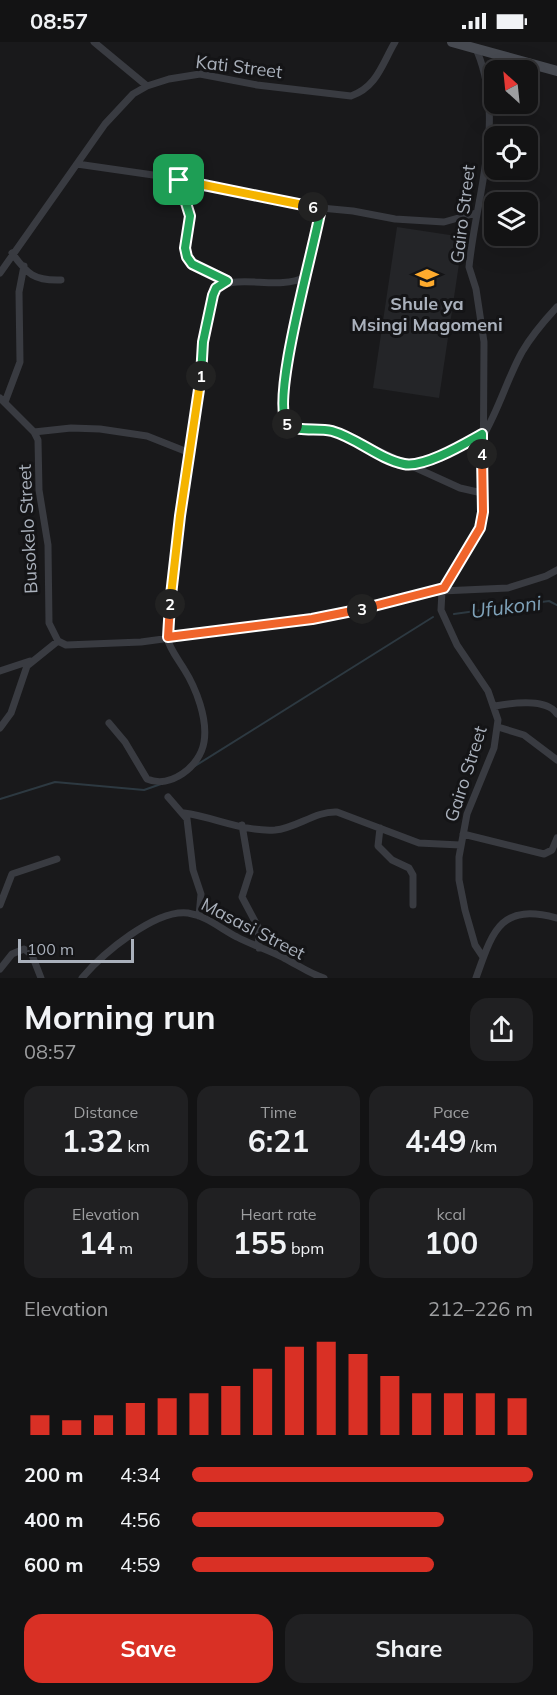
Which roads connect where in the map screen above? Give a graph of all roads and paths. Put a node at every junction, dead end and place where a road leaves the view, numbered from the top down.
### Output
1 (94, 42) edge
2 (395, 42) edge
3 (452, 42) edge
4 (480, 48) edge
5 (557, 71) edge
6 (147, 86) junction
7 (77, 164) junction
8 (179, 180) junction
9 (321, 208) junction
10 (476, 213) junction
11 (12, 253) junction
12 (3, 264) edge
13 (24, 266) junction
14 (0, 273) edge
15 (305, 277) junction
16 (61, 280) dead end
17 (227, 281) junction
18 (557, 307) edge
19 (2, 400) edge
20 (34, 432) junction
21 (482, 436) junction
22 (190, 453) junction
23 (406, 465) junction
24 (482, 493) junction
25 (557, 570) edge
26 (442, 591) junction
27 (168, 637) junction
28 (58, 641) junction
29 (32, 661) junction
30 (0, 671) edge
31 (495, 706) junction
32 (557, 714) edge
33 (109, 723) dead end
34 (498, 727) junction
35 (0, 728) edge
36 (557, 760) edge
37 (168, 797) dead end
38 (184, 813) junction
39 (242, 825) junction
40 (380, 828) junction
41 (463, 834) junction
42 (557, 838) edge
43 (460, 845) junction
44 (57, 859) dead end
45 (0, 905) edge
46 (412, 905) dead end
47 (199, 916) junction
48 (557, 918) edge
49 (259, 948) junction
50 (483, 957) junction
51 (0, 969) edge
52 (311, 977) edge
53 (41, 978) edge
54 (82, 978) edge
55 (324, 978) edge
56 (476, 978) edge

1 - 6 street
2 - 6 street, Kati Street
3 - 4 street
4 - 5 street
4 - 10 street, Gairo Street
6 - 7 street, Kati Street
7 - 8 street
7 - 11 street, Kati Street
8 - 9 street
8 - 17 street
9 - 10 street
9 - 15 street
10 - 21 street, Gairo Street
11 - 12 street, Kati Street
11 - 13 street
12 - 14 street, Kati Street
13 - 16 street
13 - 19 street
15 - 17 street
15 - 23 street
17 - 22 street
18 - 21 street
19 - 20 street
20 - 22 street
20 - 28 street, Busokelo Street
21 - 23 street
21 - 24 street, Gairo Street
22 - 27 street
23 - 24 street
24 - 26 street, Gairo Street
25 - 26 street
26 - 27 street
26 - 31 street, Gairo Street
27 - 28 street
27 - 33 street
28 - 29 street
29 - 30 street
29 - 35 street
31 - 32 street
31 - 34 street, Gairo Street
34 - 36 street
34 - 41 street, Gairo Street
37 - 38 street
38 - 39 street
38 - 47 street
39 - 40 street
39 - 49 street
40 - 43 street
40 - 46 street
41 - 42 street
41 - 43 street, Gairo Street
43 - 50 street, Gairo Street
44 - 45 street
47 - 49 street, Masasi Street
47 - 54 street, Masasi Street
48 - 50 street
49 - 52 street, Masasi Street
50 - 56 street
51 - 53 street
52 - 55 street, Masasi Street

